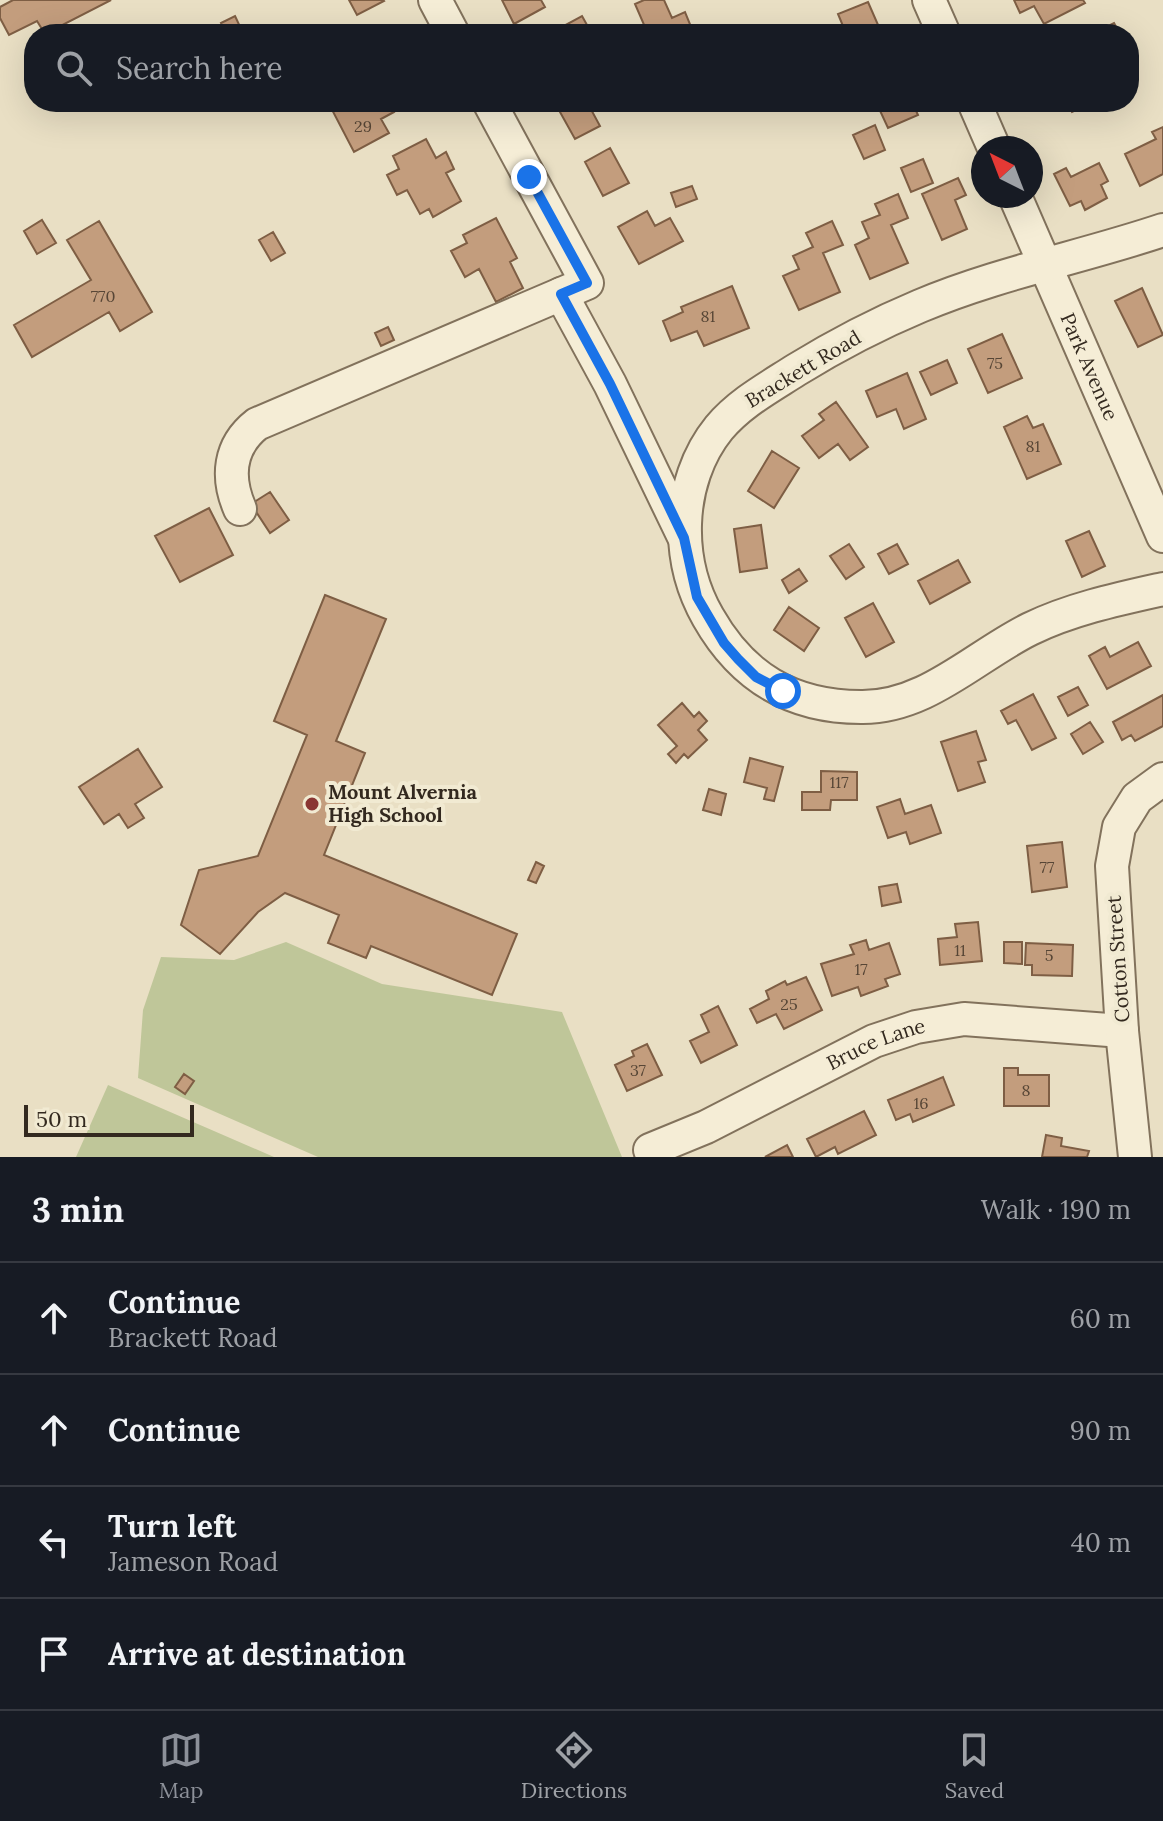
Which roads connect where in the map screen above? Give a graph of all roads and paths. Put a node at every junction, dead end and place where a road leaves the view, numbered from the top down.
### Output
1 (435, 0) edge
2 (929, 0) edge
3 (448, 24) edge
4 (940, 24) edge
5 (494, 112) edge
6 (978, 112) edge
7 (989, 136) edge
8 (1020, 208) edge
9 (1163, 230) edge
10 (1046, 266) junction
11 (574, 288) junction
12 (240, 509) dead end
13 (1163, 536) edge
14 (684, 538) junction
15 (1163, 589) edge
16 (1163, 779) edge
17 (1122, 1031) junction
18 (650, 1150) dead end
19 (1135, 1157) edge

1 - 3 street
2 - 4 street
5 - 11 street
6 - 7 street
8 - 10 street, Park Avenue
9 - 10 street, Brackett Road
10 - 13 street, Park Avenue
10 - 14 street, Brackett Road
11 - 12 street
11 - 14 street
14 - 15 street, Brackett Road
16 - 17 street, Cotton Street
17 - 18 street, Bruce Lane
17 - 19 street, Cotton Street

